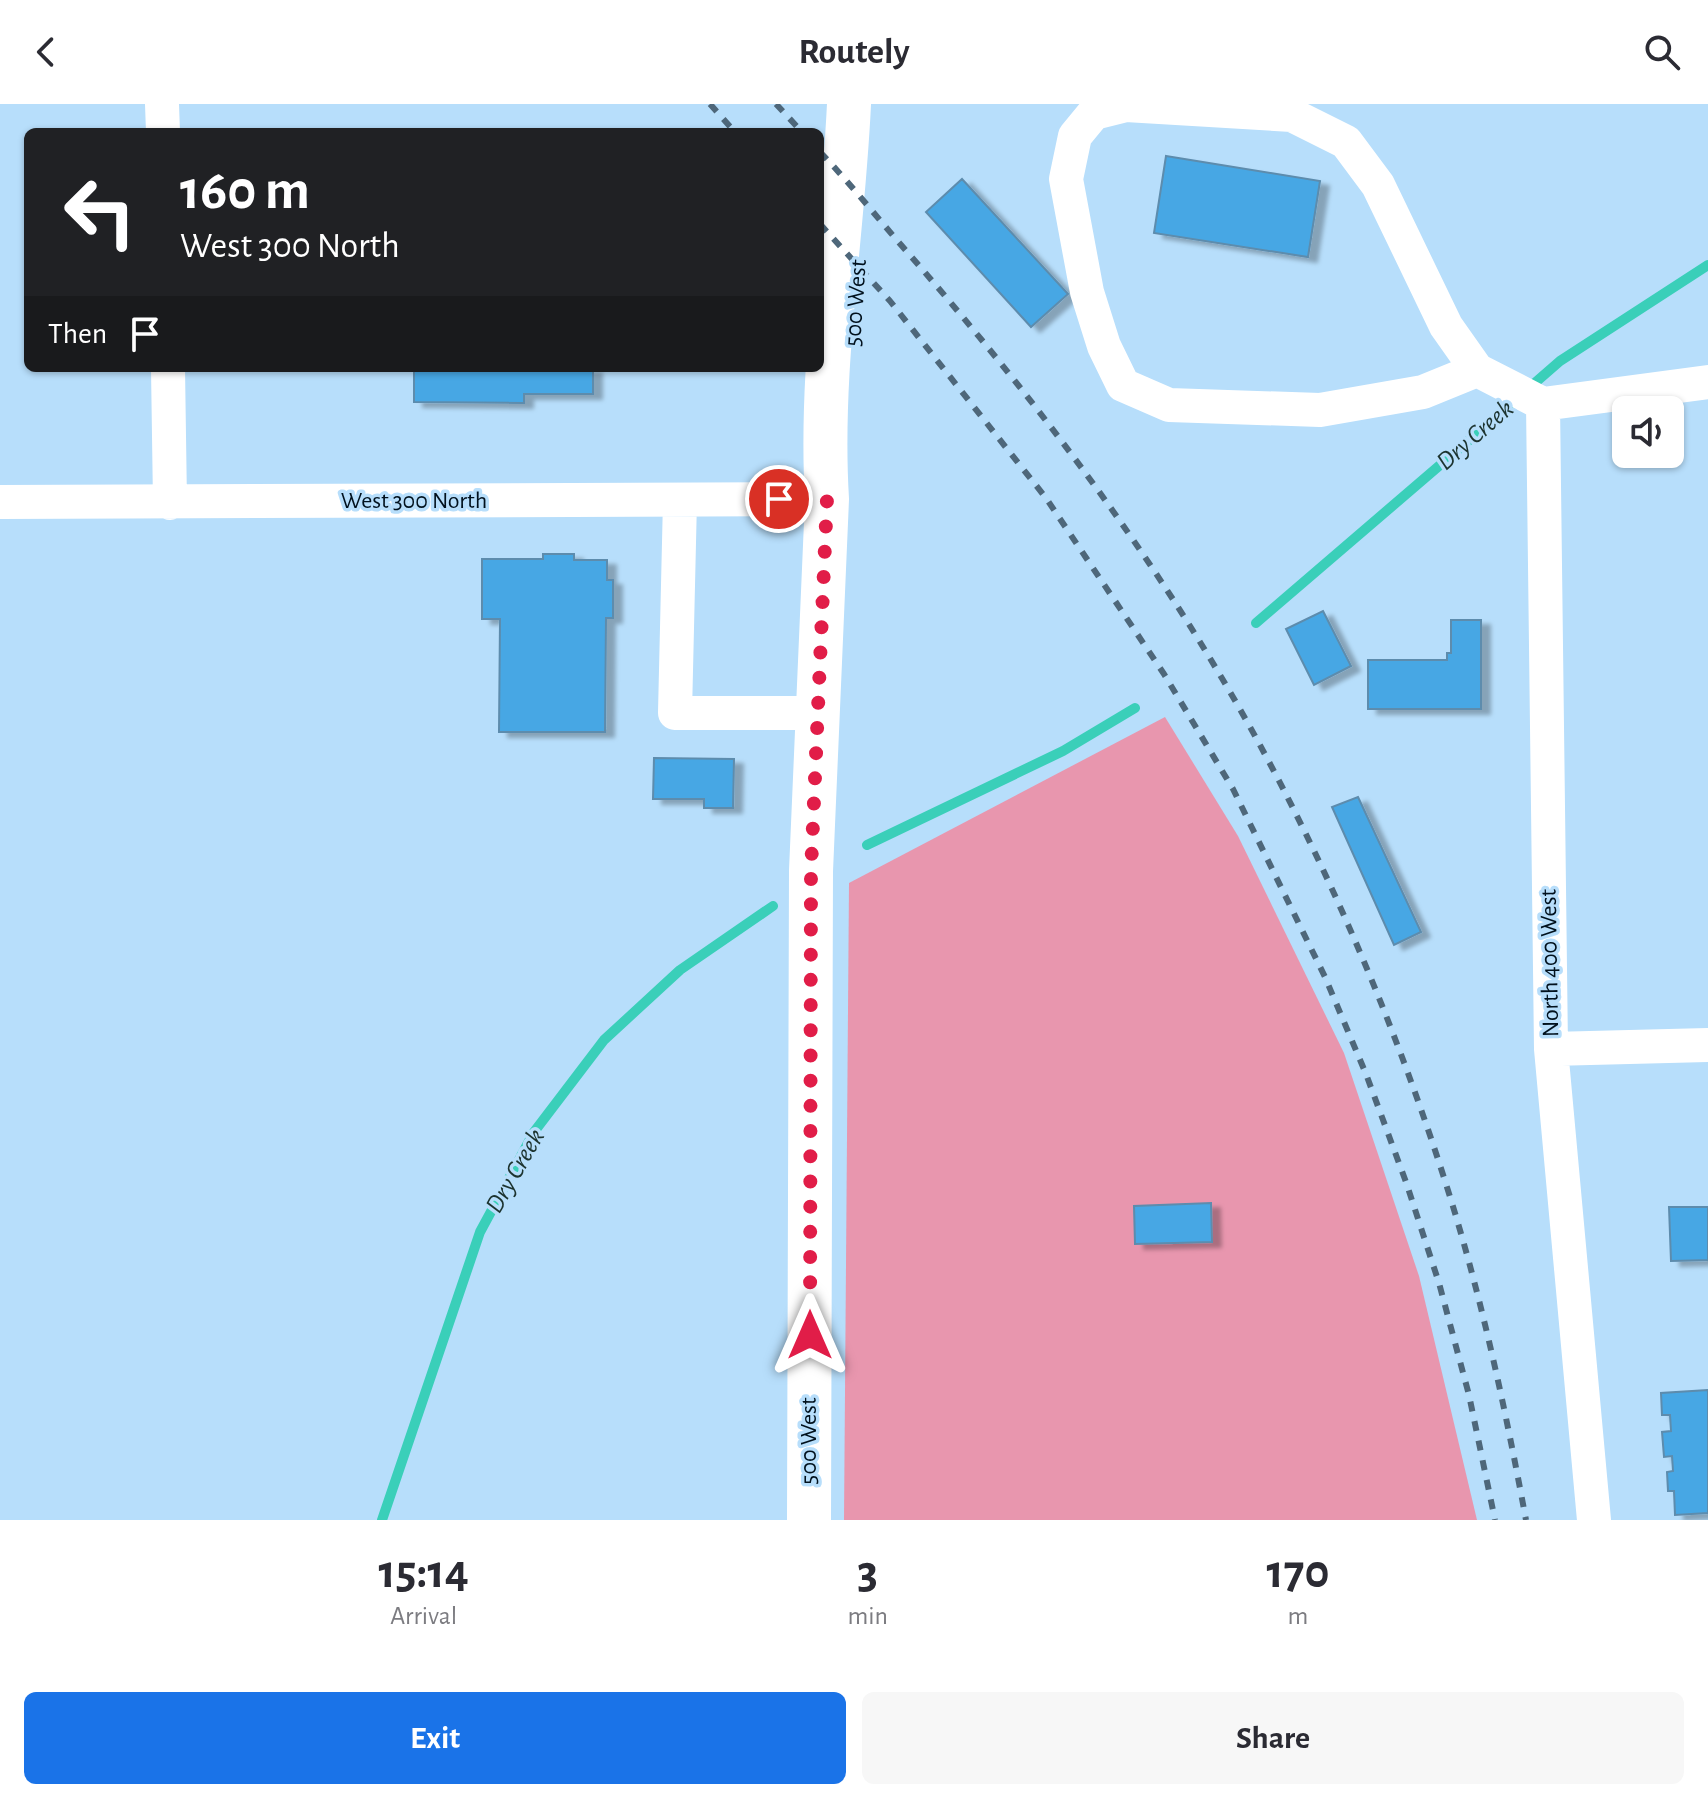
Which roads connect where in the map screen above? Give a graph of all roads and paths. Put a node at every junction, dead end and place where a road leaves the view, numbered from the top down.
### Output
1 (162, 104) edge
2 (849, 104) edge
3 (869, 104) edge
4 (163, 128) edge
5 (1477, 370) junction
6 (168, 372) edge
7 (1708, 382) edge
8 (1543, 404) junction
9 (827, 499) junction
10 (680, 500) junction
11 (0, 502) edge
12 (170, 503) junction
13 (820, 713) junction
14 (1708, 1045) edge
15 (1551, 1049) junction
16 (809, 1520) edge
17 (1594, 1520) edge

1 - 4 street
2 - 9 main road, 500 West
3 - 9 main road, 500 West
5 - 5 street
5 - 8 street
6 - 12 street
7 - 8 street
8 - 15 street, North 400 West
9 - 10 street, West 300 North
9 - 13 main road, 500 West
10 - 12 street, West 300 North
10 - 13 street
11 - 12 street, West 300 North
13 - 16 main road, 500 West
14 - 15 street
15 - 17 street, North 400 West

